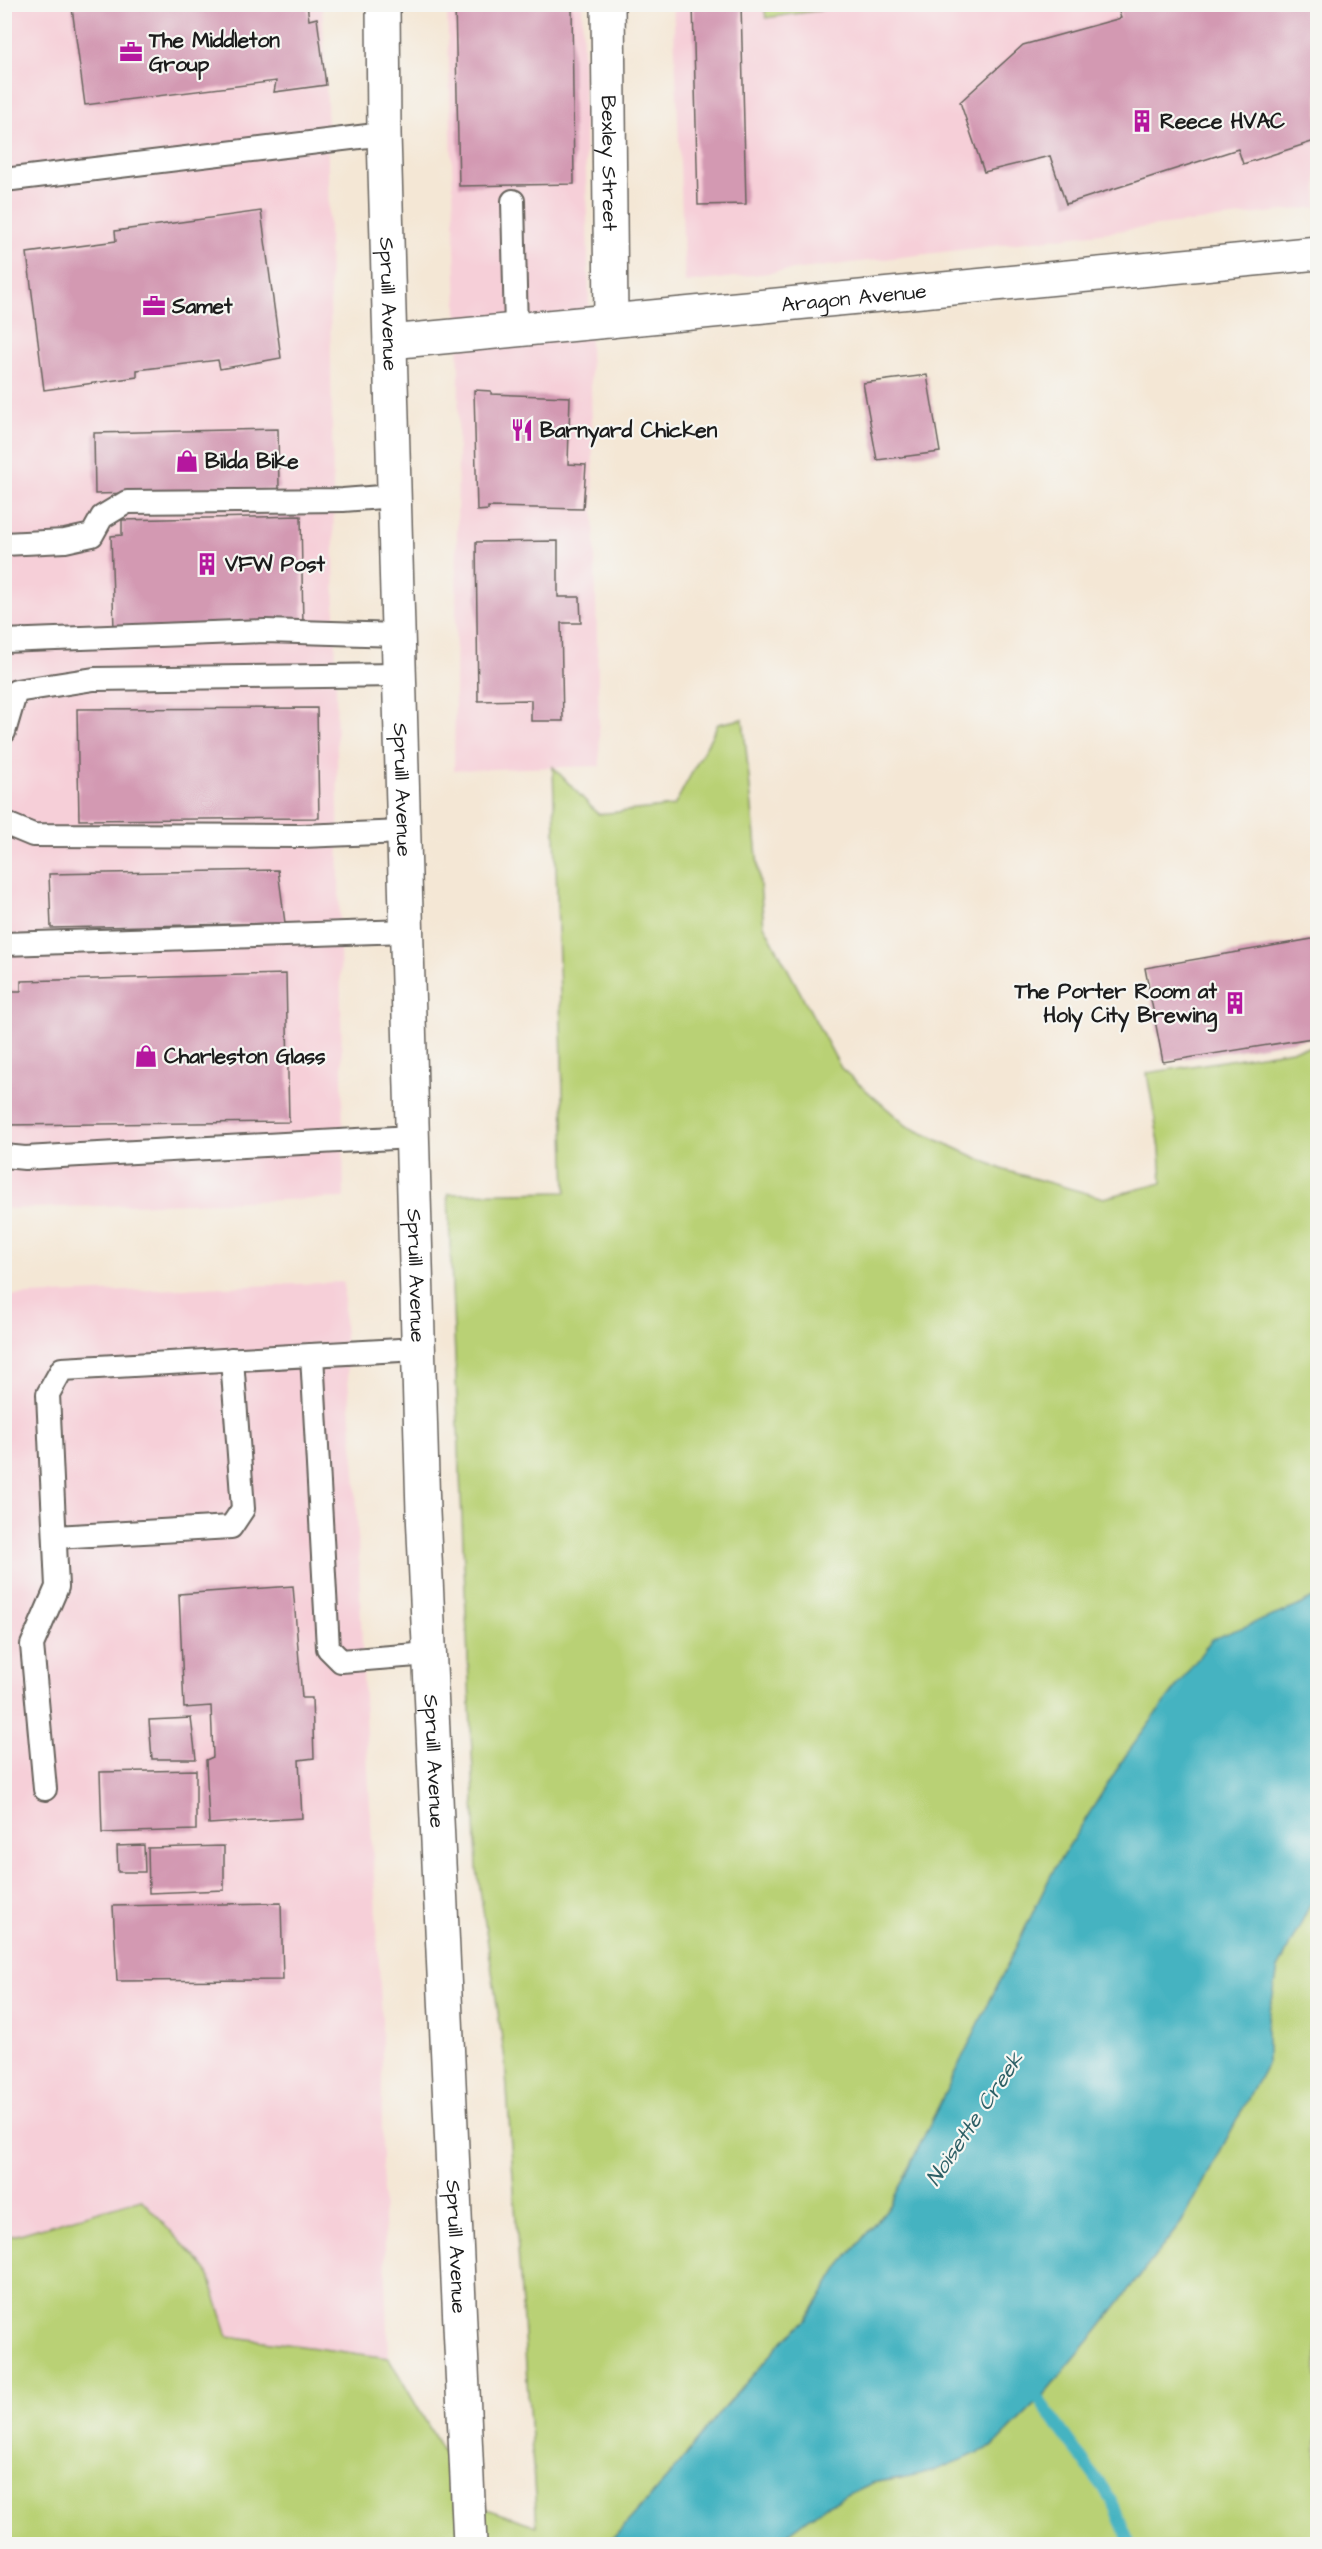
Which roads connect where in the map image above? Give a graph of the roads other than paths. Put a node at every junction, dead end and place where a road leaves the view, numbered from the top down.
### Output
1 (383, 4) edge
2 (608, 4) edge
3 (384, 134) junction
4 (4, 180) edge
5 (513, 201) dead end
6 (1317, 253) edge
7 (611, 321) junction
8 (516, 330) junction
9 (390, 342) junction
10 (394, 496) junction
11 (4, 544) edge
12 (398, 634) junction
13 (4, 641) edge
14 (399, 675) junction
15 (4, 732) edge
16 (4, 823) edge
17 (404, 832) junction
18 (407, 932) junction
19 (4, 944) edge
20 (412, 1137) junction
21 (4, 1156) edge
22 (418, 1349) junction
23 (312, 1355) junction
24 (232, 1359) junction
25 (55, 1537) junction
26 (429, 1654) junction
27 (45, 1789) dead end
28 (470, 2544) edge

1 - 3 street, Spruill Avenue
2 - 7 street, Bexley Street
3 - 4 lane
3 - 9 street, Spruill Avenue
5 - 8 lane
6 - 7 street, Aragon Avenue
7 - 8 street, Aragon Avenue
8 - 9 street, Aragon Avenue
9 - 10 street, Spruill Avenue
10 - 11 lane
10 - 12 street, Spruill Avenue
12 - 13 lane
12 - 14 street, Spruill Avenue
14 - 15 lane
14 - 17 street, Spruill Avenue
16 - 17 lane
17 - 18 street, Spruill Avenue
18 - 19 lane
18 - 20 street, Spruill Avenue
20 - 21 lane
20 - 22 street, Spruill Avenue
22 - 23 lane
22 - 26 street, Spruill Avenue
23 - 24 lane
23 - 26 lane
24 - 25 lane
24 - 25 lane
25 - 27 lane
26 - 28 street, Spruill Avenue

